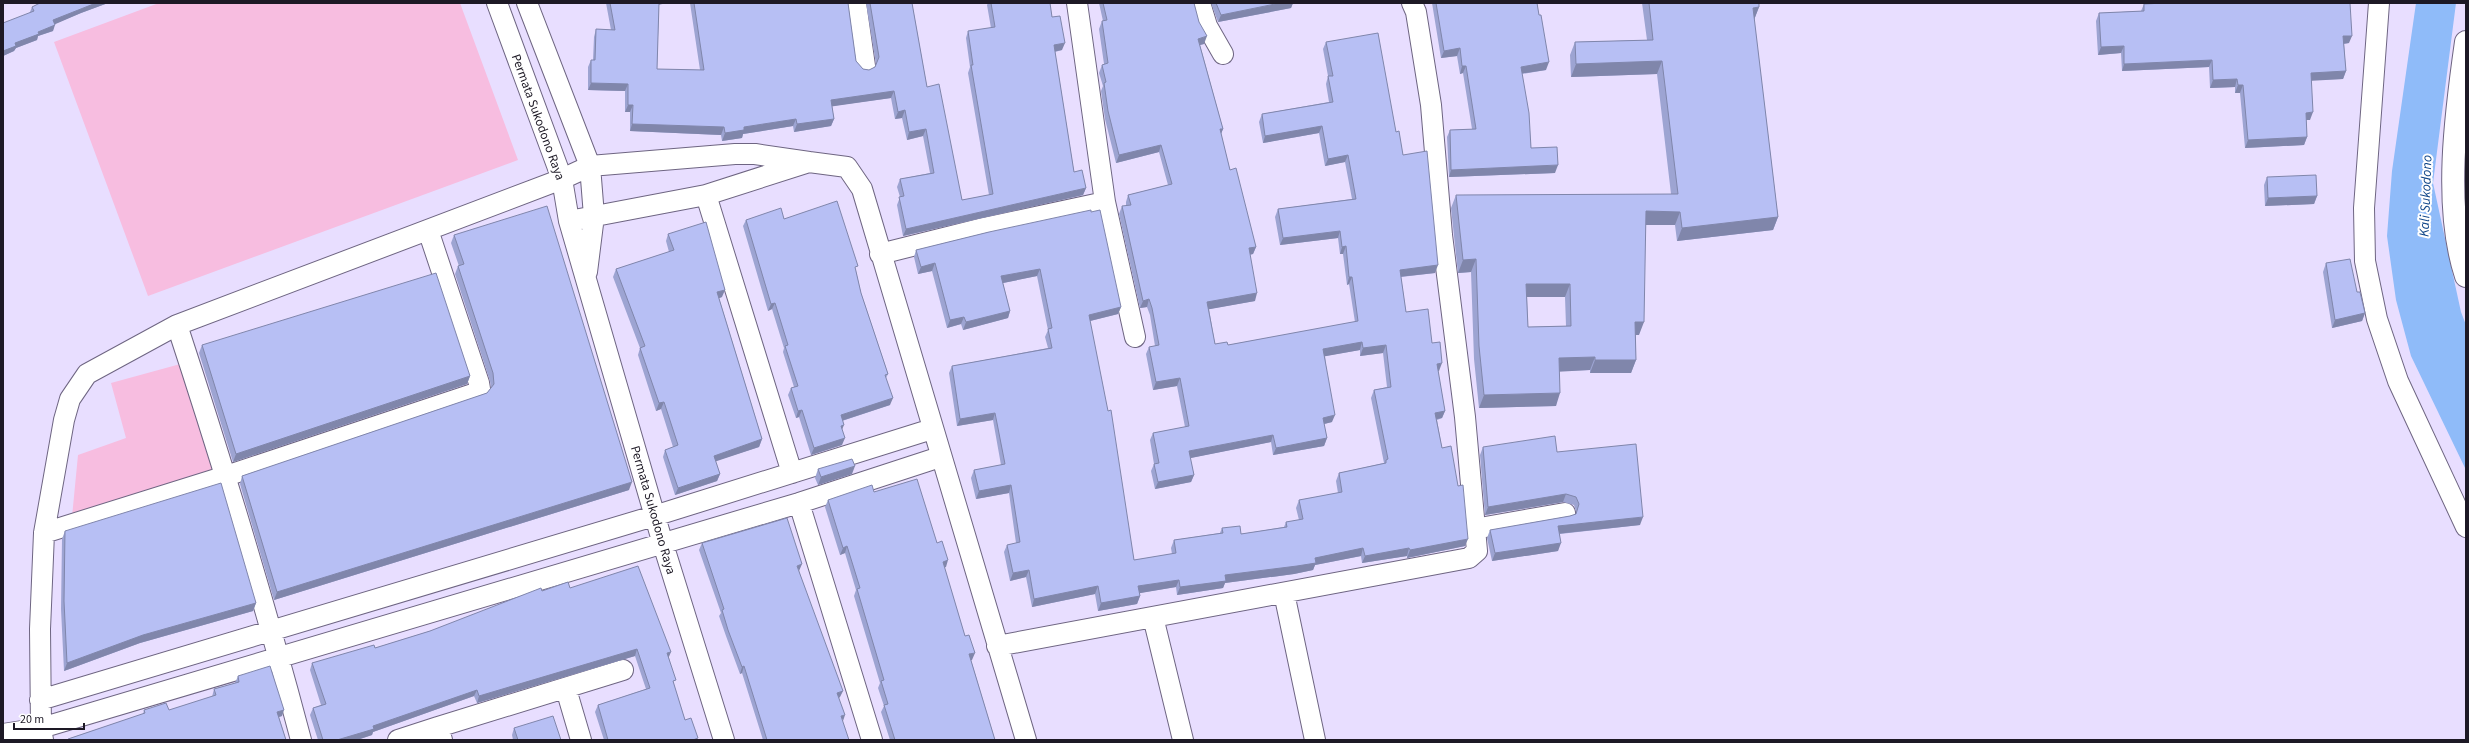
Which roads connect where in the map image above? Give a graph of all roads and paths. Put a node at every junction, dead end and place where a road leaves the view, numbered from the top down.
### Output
1 (497, 3) edge
2 (856, 3) edge
3 (1077, 3) edge
4 (1200, 3) edge
5 (1412, 3) edge
6 (2379, 3) edge
7 (530, 10) edge
8 (505, 26) junction
9 (2466, 42) edge
10 (1223, 54) dead end
11 (865, 66) dead end
12 (809, 162) junction
13 (590, 166) junction
14 (562, 179) junction
15 (706, 195) junction
16 (1105, 202) junction
17 (594, 216) junction
18 (569, 222) junction
19 (428, 230) junction
20 (880, 254) junction
21 (2466, 276) edge
22 (586, 280) junction
23 (177, 325) junction
24 (1135, 337) dead end
25 (932, 429) junction
26 (940, 457) junction
27 (792, 473) junction
28 (226, 476) junction
29 (799, 503) junction
30 (1564, 513) dead end
31 (654, 516) junction
32 (2466, 527) edge
33 (1474, 530) junction
34 (44, 533) junction
35 (662, 544) junction
36 (1284, 593) junction
37 (1153, 617) junction
38 (271, 629) junction
39 (997, 646) junction
40 (279, 656) junction
41 (623, 670) dead end
42 (566, 689) junction
43 (40, 700) junction
44 (40, 732) edge
45 (4, 733) edge
46 (440, 734) edge
47 (301, 740) edge
48 (398, 740) edge
49 (581, 740) edge
50 (724, 740) edge
51 (872, 740) edge
52 (1026, 740) edge
53 (1183, 740) edge
54 (1315, 740) edge

1 - 8 street, Permata Sukodono Raya
2 - 11 street
3 - 16 street
4 - 10 street
5 - 33 street
6 - 32 street
7 - 8 street
7 - 13 street, Permata Sukodono Raya
8 - 14 street, Permata Sukodono Raya
9 - 21 main road
12 - 13 street
12 - 15 street
12 - 20 street
13 - 14 street
13 - 17 street, Permata Sukodono Raya
14 - 18 street, Permata Sukodono Raya
14 - 19 street
15 - 17 street
15 - 27 street
16 - 20 street
16 - 24 street
17 - 18 street
17 - 22 street, Permata Sukodono Raya
18 - 22 street, Permata Sukodono Raya
19 - 23 street
19 - 28 street
20 - 25 street
22 - 31 street, Permata Sukodono Raya
23 - 28 street
23 - 34 street
25 - 26 street
25 - 27 street
26 - 29 street
26 - 39 street
27 - 31 street
28 - 34 street
28 - 38 street
29 - 35 street
29 - 51 street
30 - 33 street
31 - 35 street, Permata Sukodono Raya
31 - 38 street
33 - 36 street
34 - 43 street
35 - 40 street
35 - 50 street, Permata Sukodono Raya
36 - 37 street
36 - 54 street
37 - 39 street
37 - 53 street
38 - 40 street
38 - 43 street
39 - 52 street
40 - 44 street
40 - 47 street
41 - 42 street
42 - 46 street
42 - 49 street
43 - 44 street
44 - 45 street
46 - 48 street

